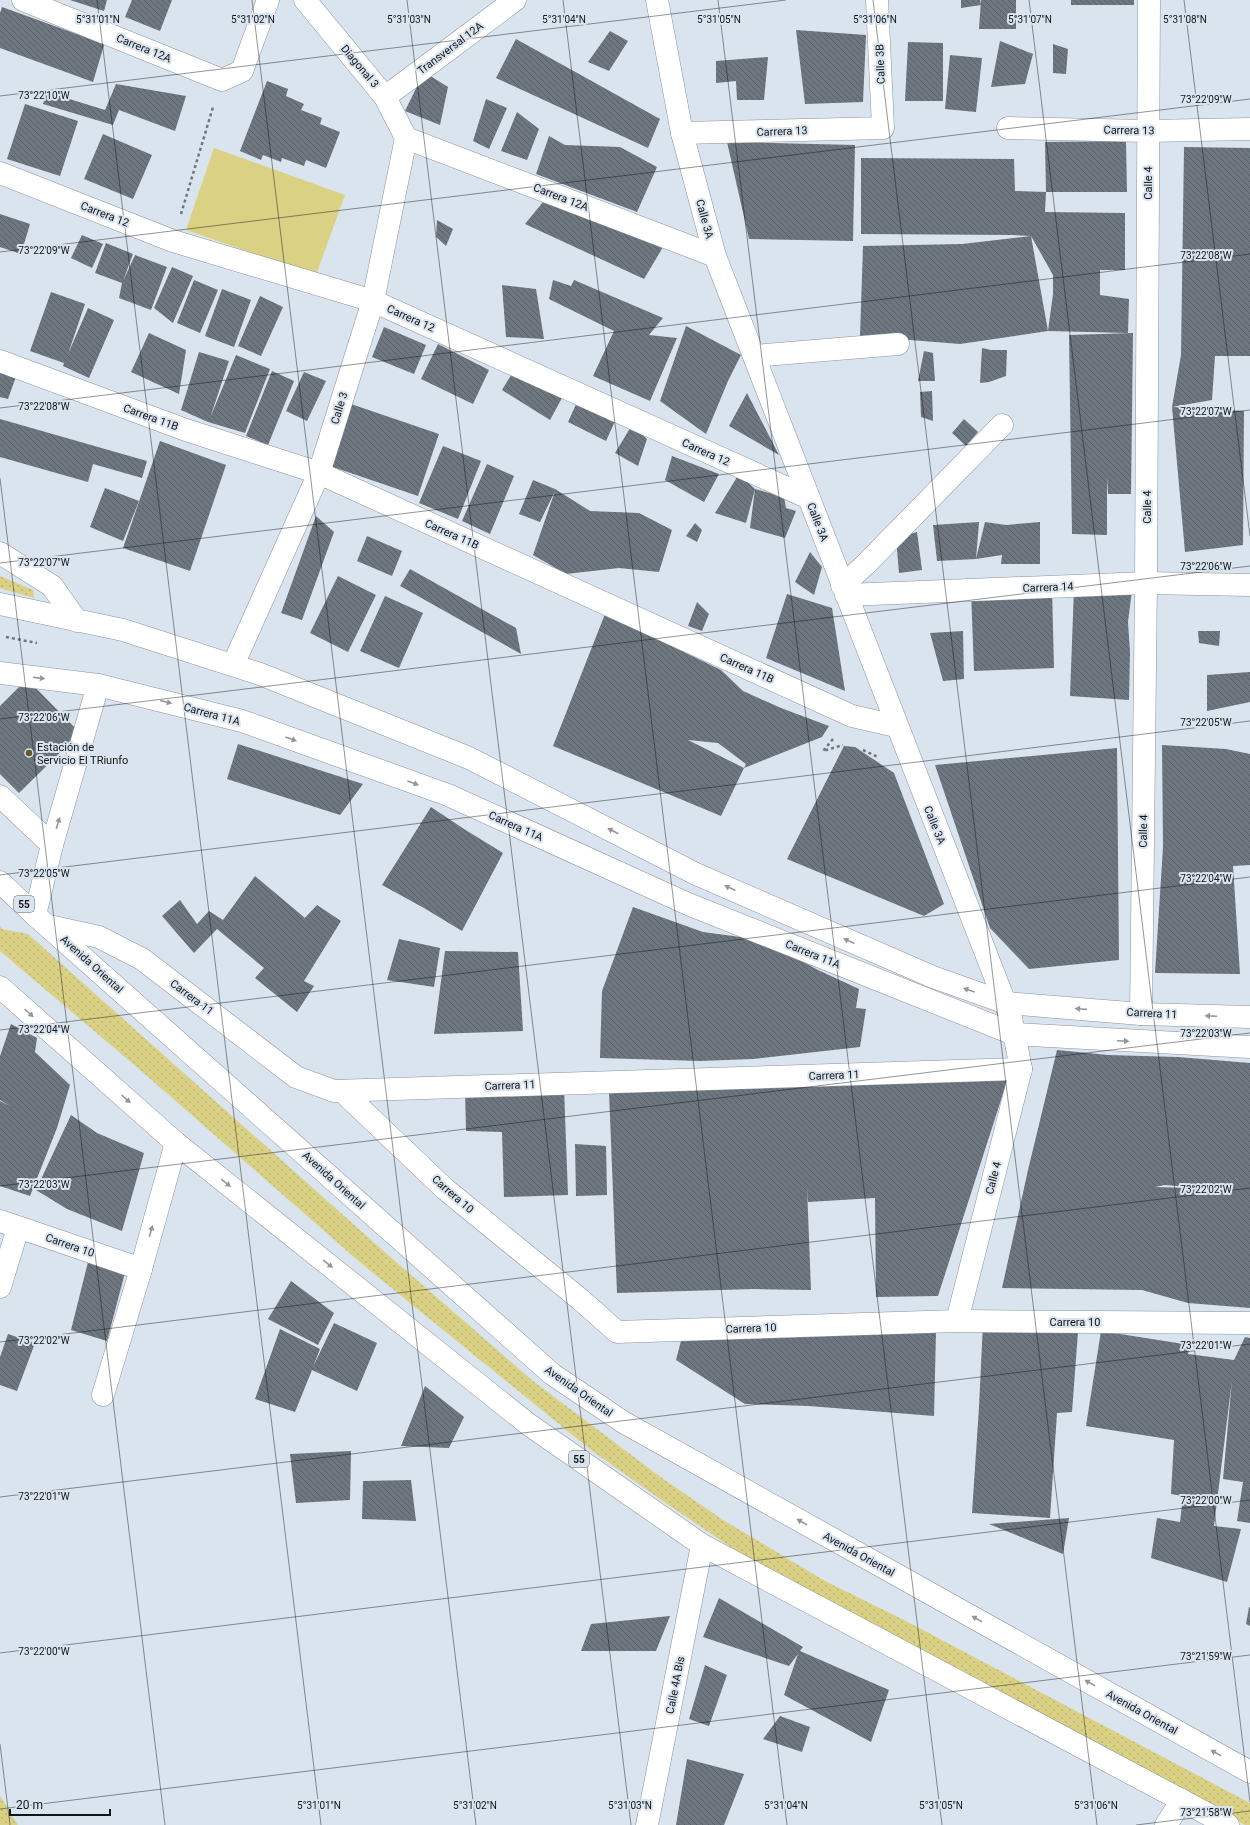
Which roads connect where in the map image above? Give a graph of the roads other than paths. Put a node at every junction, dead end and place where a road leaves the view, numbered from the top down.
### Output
1 (23, 0) edge
2 (268, 0) edge
3 (305, 0) edge
4 (515, 0) edge
5 (657, 0) edge
6 (877, 0) edge
7 (1149, 0) edge
8 (385, 96) junction
9 (883, 128) joint
10 (1008, 128) dead end
11 (1250, 129) edge
12 (1148, 131) junction
13 (682, 133) junction
14 (406, 138) junction
15 (0, 173) edge
16 (715, 256) junction
17 (373, 301) junction
18 (898, 344) dead end
19 (754, 356) junction
20 (0, 361) edge
21 (1002, 425) dead end
22 (319, 473) junction
23 (809, 498) junction
24 (0, 553) edge
25 (1146, 583) junction
26 (1250, 585) edge
27 (844, 590) junction
28 (5, 606) edge
29 (77, 621) junction
30 (233, 665) junction
31 (1, 673) edge
32 (98, 685) junction
33 (896, 726) junction
34 (0, 796) edge
35 (52, 845) junction
36 (0, 882) edge
37 (42, 920) junction
38 (0, 987) edge
39 (1006, 1003) junction
40 (1141, 1014) junction
41 (1250, 1017) edge
42 (1014, 1034) junction
43 (1250, 1047) edge
44 (1021, 1069) junction
45 (342, 1091) junction
46 (176, 1143) junction
47 (9, 1225) edge
48 (141, 1269) junction
49 (0, 1287) edge
50 (957, 1321) junction
51 (1250, 1323) edge
52 (103, 1396) dead end
53 (702, 1545) junction
54 (1250, 1772) edge
55 (1182, 1800) junction
56 (647, 1825) edge
57 (1166, 1825) edge
58 (1228, 1825) edge

1 - 2 street, Carrera 12A
3 - 8 street, Diagonal 3
4 - 8 street, Transversal 12A
5 - 13 street, Calle 3A
6 - 9 street, Calle 3B
7 - 12 street, Calle 4
8 - 14 street, Diagonal 3
9 - 13 street, Carrera 13
10 - 12 street, Carrera 13
11 - 12 street, Carrera 13
12 - 25 street, Calle 4
13 - 16 street, Calle 3A
14 - 16 street, Carrera 12A
14 - 17 street, Calle 3
15 - 17 street, Carrera 12
16 - 19 street, Calle 3A
17 - 22 street, Calle 3
17 - 23 street, Carrera 12
18 - 19 street
19 - 23 street, Calle 3A
20 - 22 street, Carrera 11B
21 - 27 street
22 - 30 street, Calle 3
22 - 33 street, Carrera 11B
23 - 27 street, Calle 3A
24 - 29 street
25 - 26 street, Carrera 14
25 - 27 street, Carrera 14
25 - 40 street, Calle 4
27 - 33 street, Calle 3A
28 - 29 street
29 - 30 street
39 -> 30 street
31 -> 32 street, Carrera 11A
35 -> 32 street
32 -> 42 street, Carrera 11A
33 - 39 street, Calle 3A
34 - 35 street
35 - 37 street
36 - 37 street, Avenida Oriental / 55
37 - 45 street, Carrera 11
54 -> 37 street, Avenida Oriental / 55
38 -> 46 street, 55
40 -> 39 street, Carrera 11
39 - 42 street, Calle 3A
41 -> 40 street, Carrera 11
42 -> 43 street
42 - 44 street, Calle 4
44 - 45 street, Carrera 11
44 - 50 street, Calle 4
45 - 50 street, Carrera 10
48 -> 46 street
46 -> 53 street, 55
47 - 48 street, Carrera 10
47 - 49 street
48 - 52 street
50 - 51 street, Carrera 10
53 - 55 street, 55
53 - 56 street, Calle 4A Bis
55 - 57 street
55 - 58 street, 55

